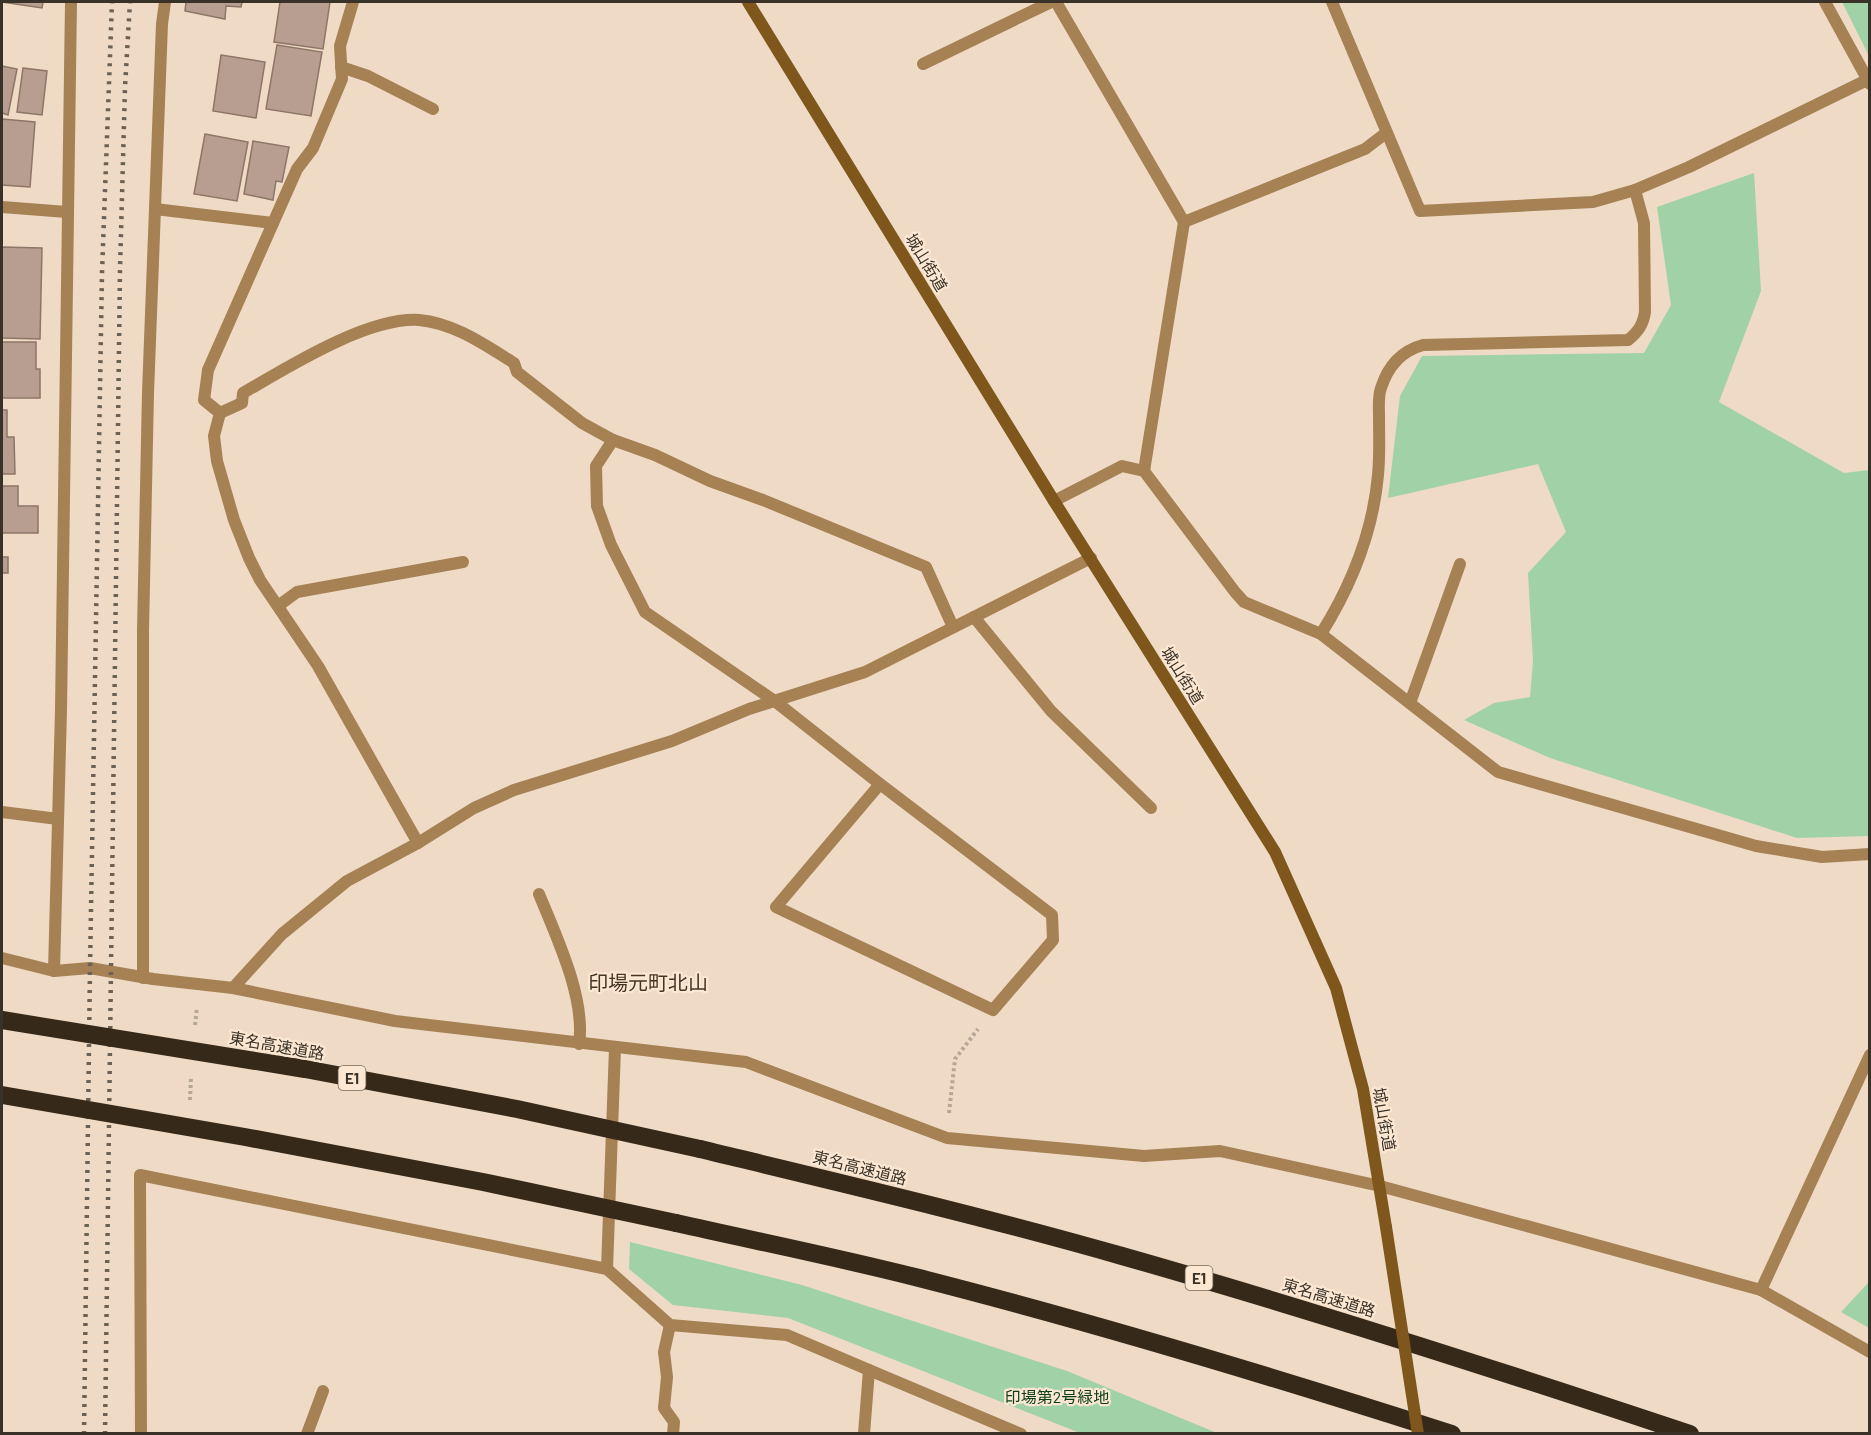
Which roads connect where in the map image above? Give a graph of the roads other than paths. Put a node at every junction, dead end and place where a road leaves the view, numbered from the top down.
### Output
1 (71, 2) edge
2 (165, 2) edge
3 (353, 2) edge
4 (748, 2) edge
5 (1051, 2) edge
6 (1056, 2) edge
7 (1332, 2) edge
8 (1825, 2) edge
9 (923, 64) dead end
10 (341, 67) junction
11 (1868, 82) edge
12 (433, 109) dead end
13 (1386, 133) junction
14 (1635, 190) junction
15 (2, 207) edge
16 (155, 210) junction
17 (67, 212) junction
18 (1184, 222) junction
19 (273, 223) junction
20 (220, 413) junction
21 (613, 440) junction
22 (1144, 471) junction
23 (1054, 501) junction
24 (1091, 558) junction
25 (463, 562) dead end
26 (1460, 564) dead end
27 (278, 606) junction
28 (974, 617) junction
29 (953, 627) junction
30 (1322, 633) junction
31 (777, 702) junction
32 (1410, 703) junction
33 (880, 784) junction
34 (1151, 808) dead end
35 (2, 812) edge
36 (57, 819) junction
37 (418, 843) junction
38 (1869, 854) edge
39 (539, 894) dead end
40 (2, 958) edge
41 (54, 971) junction
42 (143, 978) junction
43 (233, 988) junction
44 (2, 1020) edge
45 (579, 1044) junction
46 (615, 1048) junction
47 (1869, 1055) edge
48 (2, 1095) edge
49 (1380, 1186) junction
50 (607, 1269) junction
51 (1761, 1290) junction
52 (670, 1324) junction
53 (1869, 1352) edge
54 (868, 1370) junction
55 (323, 1391) dead end
56 (141, 1434) edge
57 (307, 1434) edge
58 (673, 1434) edge
59 (864, 1434) edge
60 (1021, 1434) edge
61 (1418, 1434) edge
62 (1452, 1434) edge
63 (1689, 1434) edge

1 - 17 street
2 - 16 street
3 - 10 street
4 - 23 street, 城山街道
5 - 9 street
6 - 18 street
7 - 13 street
8 - 11 street
10 - 12 street
10 - 19 street
11 - 14 street
13 - 14 street
13 - 18 street
14 - 30 street
15 - 17 street
16 - 19 street
16 - 42 street
17 - 36 street
18 - 22 street
19 - 20 street
20 - 21 street
20 - 27 street
21 - 29 street
21 - 31 street
22 - 23 street
22 - 30 street
23 - 24 street, 城山街道
24 - 28 street
24 - 49 street, 城山街道
25 - 27 street
26 - 32 street
27 - 37 street
28 - 29 street
28 - 34 street
29 - 31 street
30 - 32 street
31 - 33 street
31 - 37 street
32 - 38 street
33 - 33 street
35 - 36 street
36 - 41 street
37 - 43 street
39 - 45 street
40 - 41 street
41 - 42 street
42 - 43 street
43 - 45 street
44 - 63 highway, 東名高速道路 / E1, bridge
45 - 46 street
46 - 49 street
46 - 50 street
47 - 51 street
48 - 62 highway, bridge
49 - 51 street
49 - 61 street, 城山街道, bridge
50 - 52 street
50 - 56 street
51 - 53 street
52 - 54 street
52 - 58 street
54 - 59 street
54 - 60 street
55 - 57 street

